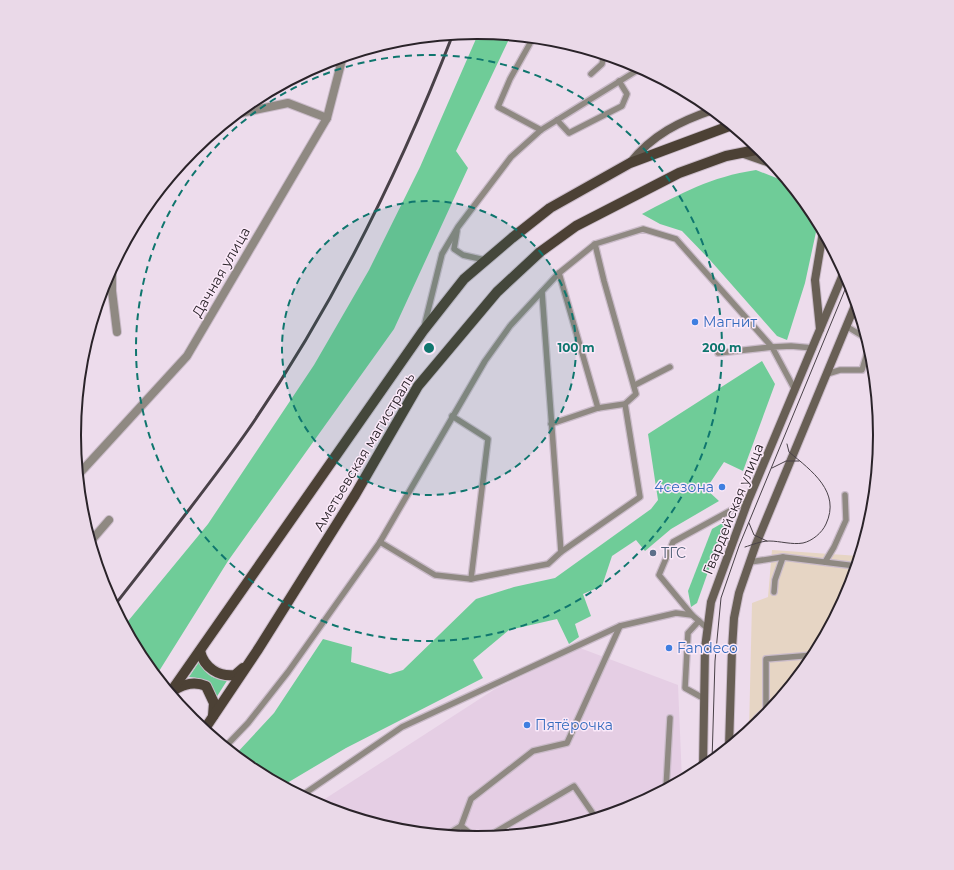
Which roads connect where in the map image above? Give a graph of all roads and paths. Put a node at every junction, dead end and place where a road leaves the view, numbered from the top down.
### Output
1 (531, 42) edge
2 (603, 60) edge
3 (341, 63) edge
4 (635, 72) edge
5 (591, 74) dead end
6 (620, 81) junction
7 (250, 111) edge
8 (706, 112) edge
9 (327, 118) junction
10 (557, 120) junction
11 (726, 127) edge
12 (541, 130) junction
13 (752, 151) edge
14 (741, 153) junction
15 (762, 160) edge
16 (630, 163) junction
17 (458, 227) junction
18 (822, 241) edge
19 (595, 244) junction
20 (485, 260) junction
21 (559, 273) junction
22 (841, 279) edge
23 (110, 286) edge
24 (542, 292) junction
25 (853, 311) edge
26 (854, 315) edge
27 (851, 317) junction
28 (846, 326) junction
29 (820, 330) junction
30 (423, 331) junction
31 (117, 332) dead end
32 (860, 335) edge
33 (772, 347) junction
34 (813, 348) junction
35 (718, 353) dead end
36 (865, 359) edge
37 (670, 367) dead end
38 (827, 374) junction
39 (635, 385) junction
40 (795, 390) junction
41 (625, 404) junction
42 (598, 408) junction
43 (452, 416) junction
44 (551, 424) junction
45 (83, 470) edge
46 (845, 495) dead end
47 (748, 501) junction
48 (109, 520) dead end
49 (94, 537) edge
50 (380, 542) junction
51 (561, 552) junction
52 (783, 557) junction
53 (750, 562) junction
54 (825, 562) junction
55 (851, 565) edge
56 (471, 579) junction
57 (774, 592) dead end
58 (692, 615) junction
59 (699, 621) junction
60 (620, 626) junction
61 (707, 628) junction
62 (200, 651) junction
63 (805, 656) edge
64 (249, 662) junction
65 (173, 689) edge
66 (174, 690) edge
67 (703, 698) junction
68 (767, 705) edge
69 (213, 718) junction
70 (670, 718) dead end
71 (208, 725) edge
72 (729, 740) edge
73 (229, 743) edge
74 (703, 760) edge
75 (666, 783) edge
76 (307, 792) edge
77 (593, 814) edge
78 (461, 826) junction
79 (454, 830) edge
80 (499, 830) edge
81 (467, 831) edge

1 - 12 lane
2 - 5 lane
3 - 9 street, Дачная улица
4 - 6 lane
6 - 10 lane
6 - 10 lane
7 - 9 street
8 - 16 main road
9 - 45 street, Дачная улица
10 - 12 lane
11 - 16 main road, Аметьевская магистраль
12 - 17 lane
13 - 14 main road, Аметьевская магистраль
14 - 15 main road
14 - 64 main road, Аметьевская магистраль
16 - 20 main road, Аметьевская магистраль
17 - 20 lane
17 - 30 lane
18 - 29 main road
19 - 21 lane
19 - 33 lane
19 - 39 lane
20 - 30 main road, Аметьевская магистраль
21 - 24 lane
21 - 42 lane
22 - 29 main road, Гвардейская улица
23 - 31 street
24 - 43 lane
24 - 44 lane
25 - 27 main road
26 - 27 lane
27 - 28 main road
28 - 32 lane
28 - 38 main road
29 - 34 main road, Гвардейская улица
30 - 62 main road, Аметьевская магистраль
33 - 34 lane
33 - 35 lane
33 - 40 lane
34 - 40 main road, Гвардейская улица
36 - 38 lane
37 - 39 lane
38 - 53 main road
39 - 41 lane
40 - 47 main road, Гвардейская улица
41 - 42 lane
41 - 51 lane
42 - 44 lane
43 - 50 lane
43 - 56 lane
44 - 51 lane
46 - 54 lane
47 - 58 lane
47 - 61 main road, Гвардейская улица
48 - 49 street
50 - 56 lane
50 - 73 lane
51 - 56 lane
52 - 53 lane
52 - 54 lane
52 - 57 lane
53 - 72 main road
54 - 55 lane
58 - 59 lane
58 - 60 lane
59 - 61 lane
59 - 67 lane
60 - 76 lane
60 - 78 lane
61 - 67 main road, Гвардейская улица
62 - 64 main road
62 - 65 main road, Аметьевская магистраль
63 - 68 lane
64 - 69 main road, Аметьевская магистраль
66 - 69 main road
67 - 74 main road, Гвардейская улица
69 - 71 main road, Аметьевская магистраль
70 - 75 lane
77 - 80 lane
78 - 79 lane
78 - 81 lane

